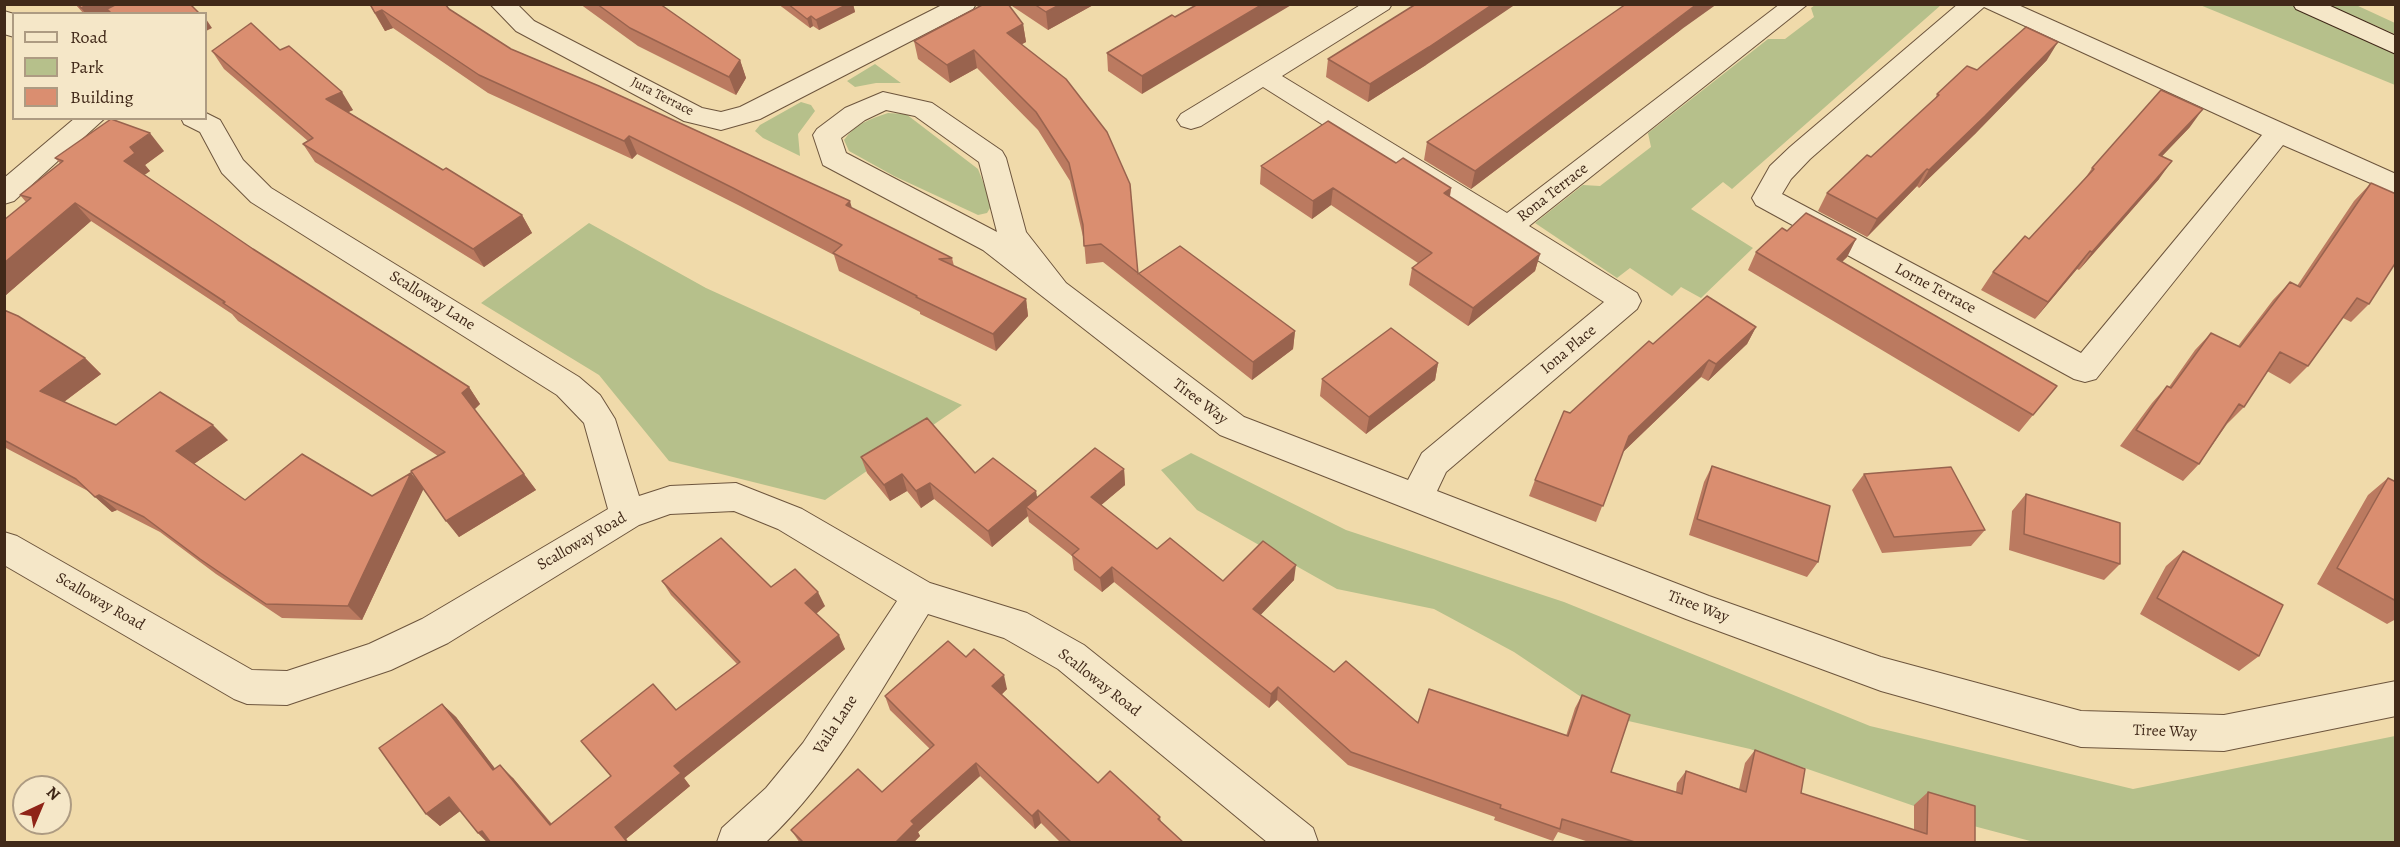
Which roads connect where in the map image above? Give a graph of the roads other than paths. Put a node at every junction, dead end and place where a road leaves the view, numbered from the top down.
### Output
1 (502, 4) edge
2 (906, 4) edge
3 (964, 4) edge
4 (1380, 4) edge
5 (1796, 4) edge
6 (1974, 4) edge
7 (1994, 4) edge
8 (2305, 4) edge
9 (930, 22) junction
10 (2396, 46) edge
11 (1263, 76) junction
12 (812, 82) junction
13 (855, 114) junction
14 (90, 120) edge
15 (199, 120) edge
16 (1191, 120) dead end
17 (2279, 132) junction
18 (2396, 184) edge
19 (4, 194) edge
20 (1508, 227) junction
21 (1057, 293) junction
22 (1416, 497) junction
23 (627, 515) junction
24 (4, 547) edge
25 (920, 596) junction
26 (2396, 698) edge
27 (737, 843) edge
28 (1298, 843) edge

1 - 12 street, Jura Terrace
2 - 9 street
3 - 9 street, Jura Terrace
4 - 11 street
5 - 20 street, Rona Terrace
6 - 17 street, Lorne Terrace
7 - 17 street
8 - 10 street
9 - 12 street, Jura Terrace
11 - 16 street
11 - 20 street, Rona Terrace
12 - 13 street
13 - 21 street, Tiree Way
13 - 21 street, Tiree Way
14 - 19 street
15 - 23 street, Scalloway Lane
17 - 18 street
20 - 22 street, Iona Place
21 - 22 street, Tiree Way
22 - 26 street, Tiree Way
23 - 24 street, Scalloway Road
23 - 25 street, Scalloway Road
25 - 27 street, Vaila Lane
25 - 28 street, Scalloway Road

